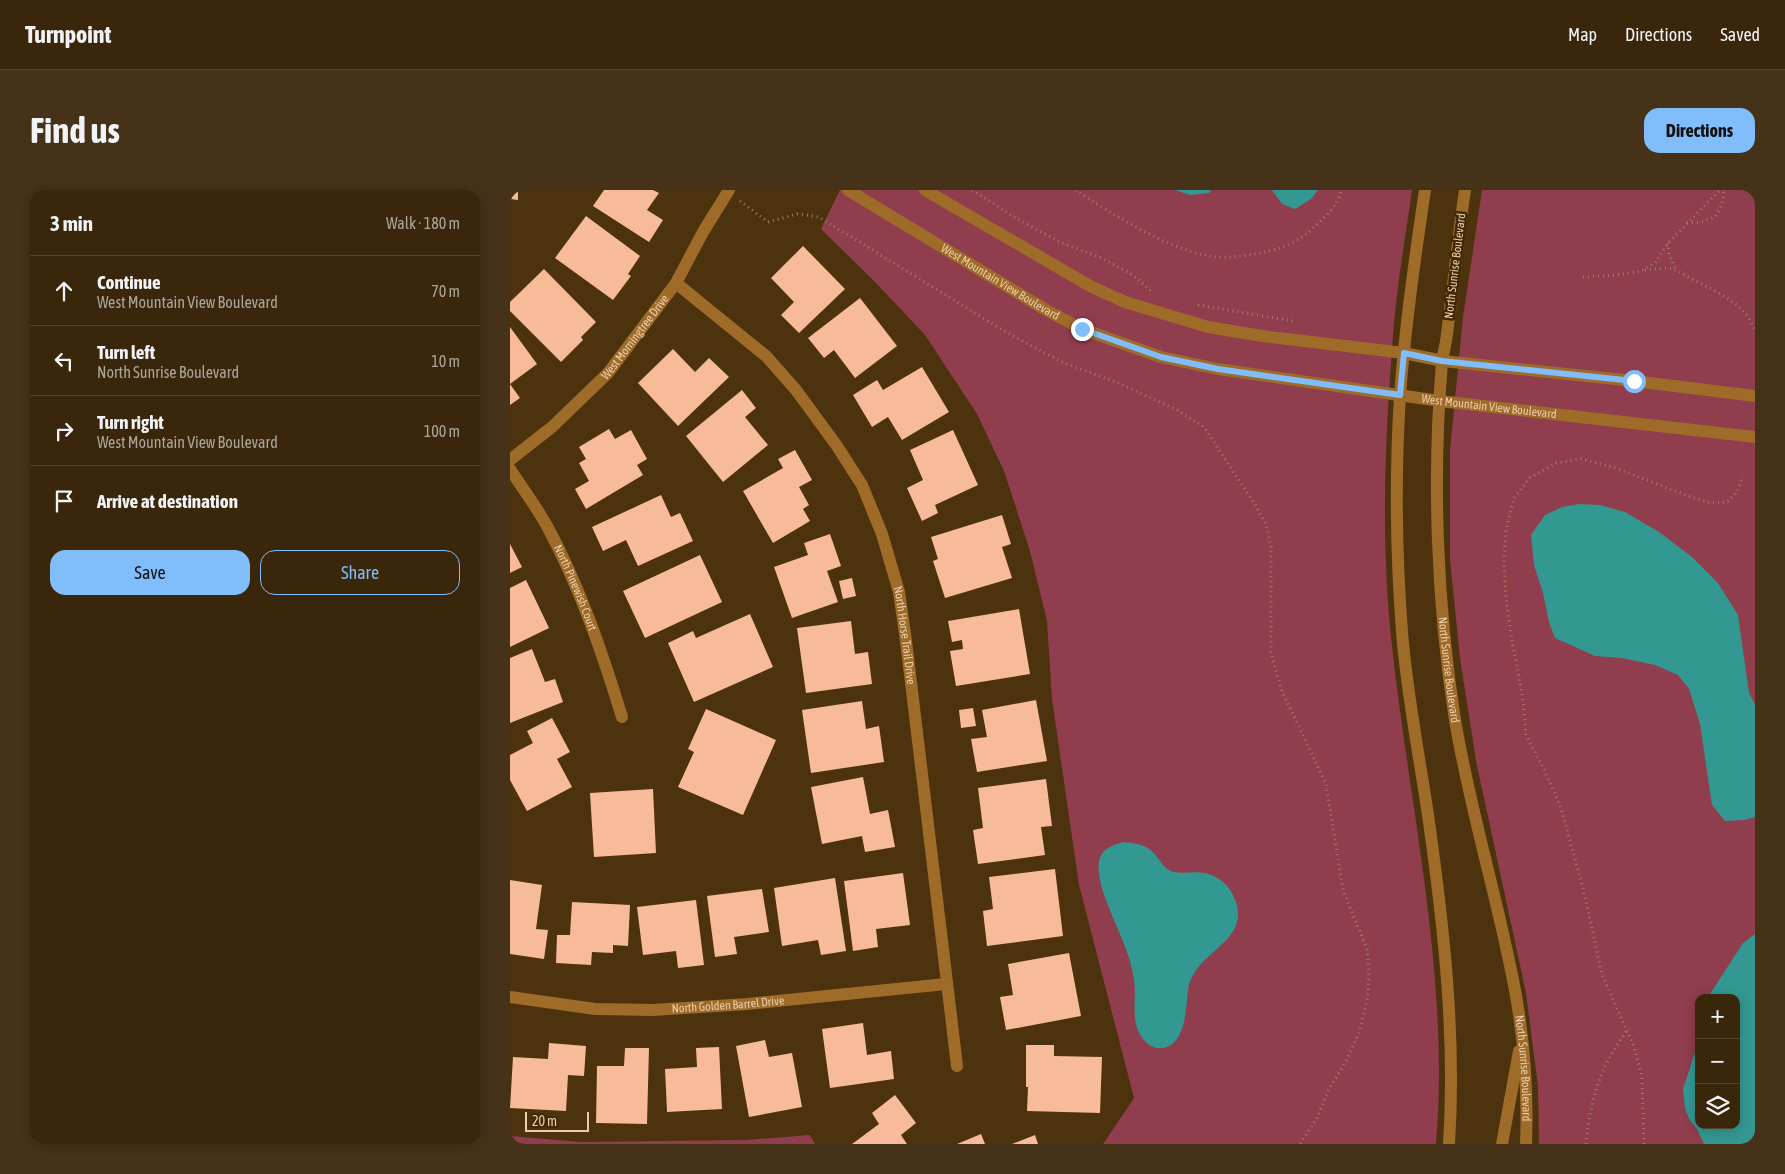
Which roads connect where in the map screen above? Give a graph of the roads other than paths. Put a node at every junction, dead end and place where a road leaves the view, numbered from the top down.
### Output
1 (848, 190) edge
2 (925, 190) edge
3 (1425, 190) edge
4 (1465, 190) edge
5 (728, 191) edge
6 (676, 284) junction
7 (1404, 353) junction
8 (1442, 361) junction
9 (1400, 395) junction
10 (1755, 396) edge
11 (1440, 401) junction
12 (1755, 437) edge
13 (510, 460) edge
14 (510, 468) edge
15 (622, 717) dead end
16 (946, 984) junction
17 (510, 997) edge
18 (1522, 1037) junction
19 (957, 1066) dead end
20 (1450, 1130) junction
21 (1449, 1144) edge
22 (1452, 1144) edge
23 (1502, 1144) edge
24 (1526, 1144) edge

1 - 9 street, West Mountain View Boulevard
2 - 7 street
3 - 7 street
4 - 8 street, North Sunrise Boulevard
5 - 6 street, West Morningtree Drive
6 - 13 street, West Morningtree Drive
6 - 16 street, North Horse Trail Drive
7 - 8 street
7 - 9 street
8 - 10 street
8 - 11 street, North Sunrise Boulevard
9 - 11 street, West Mountain View Boulevard
9 - 20 street
11 - 12 street, West Mountain View Boulevard
11 - 18 street, North Sunrise Boulevard
14 - 15 street, North Pinewish Court
16 - 17 street, North Golden Barrel Drive
16 - 19 street, North Horse Trail Drive
18 - 23 street
18 - 24 street, North Sunrise Boulevard
20 - 21 street
20 - 22 street

